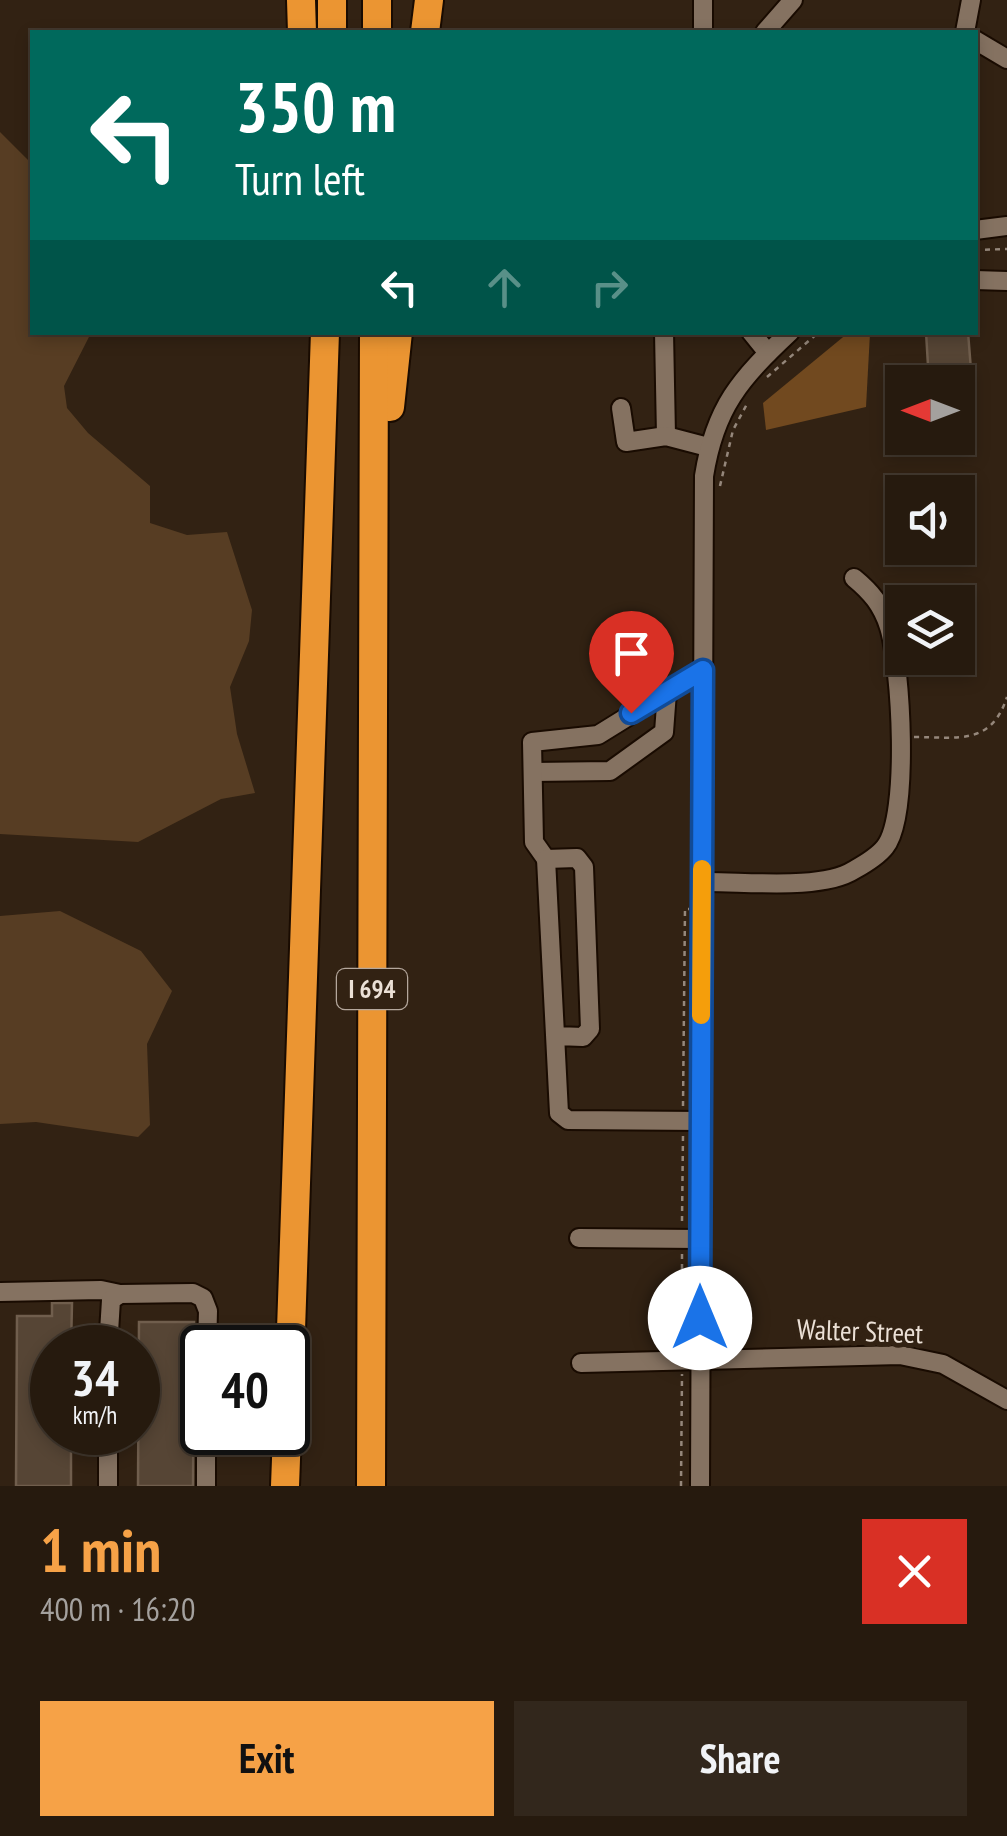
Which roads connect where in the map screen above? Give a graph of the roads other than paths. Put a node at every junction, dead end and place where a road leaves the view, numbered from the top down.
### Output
1 (301, 0) edge
2 (332, 0) edge
3 (377, 0) edge
4 (428, 0) edge
5 (703, 0) edge
6 (793, 0) edge
7 (972, 0) edge
8 (302, 30) edge
9 (332, 30) edge
10 (377, 30) edge
11 (425, 30) edge
12 (703, 30) edge
13 (767, 30) edge
14 (965, 30) edge
15 (978, 42) edge
16 (1007, 59) edge
17 (978, 280) edge
18 (1007, 282) edge
19 (306, 335) edge
20 (325, 335) edge
21 (374, 335) edge
22 (398, 335) edge
23 (664, 335) edge
24 (753, 335) edge
25 (787, 335) edge
26 (768, 353) junction
27 (621, 408) dead end
28 (666, 436) junction
29 (708, 447) junction
30 (376, 492) junction
31 (854, 578) dead end
32 (703, 670) junction
33 (667, 692) junction
34 (533, 772) junction
35 (311, 816) junction
36 (546, 859) junction
37 (702, 882) junction
38 (556, 1036) junction
39 (701, 1121) junction
40 (579, 1238) dead end
41 (700, 1240) junction
42 (0, 1292) edge
43 (120, 1294) junction
44 (109, 1325) edge
45 (208, 1325) edge
46 (292, 1325) edge
47 (700, 1357) junction
48 (581, 1363) dead end
49 (1007, 1399) edge
50 (108, 1455) edge
51 (206, 1455) edge
52 (286, 1455) edge
53 (108, 1486) edge
54 (206, 1486) edge
55 (284, 1486) edge
56 (372, 1486) edge
57 (700, 1486) edge

1 - 8 highway
2 - 9 highway
3 - 10 highway
4 - 11 highway
5 - 12 street
6 - 13 street
7 - 14 street
15 - 16 street
17 - 18 street
19 - 35 highway
20 - 35 highway, I 694
21 - 30 highway, I 694
22 - 30 highway
23 - 28 street
24 - 26 street
25 - 26 street
26 - 29 street
27 - 28 street
28 - 29 street
29 - 32 street
30 - 56 highway, I 694
31 - 37 street
32 - 33 street
32 - 37 street
33 - 34 street
33 - 34 street
34 - 36 street
35 - 46 highway, I 694
36 - 38 street
36 - 38 street
37 - 39 street
38 - 39 street
39 - 41 street
40 - 41 street
41 - 47 street
42 - 43 street
43 - 44 street
43 - 45 street
47 - 48 street, Walter Street
47 - 49 street, Walter Street
47 - 57 street
50 - 53 street
51 - 54 street
52 - 55 highway

